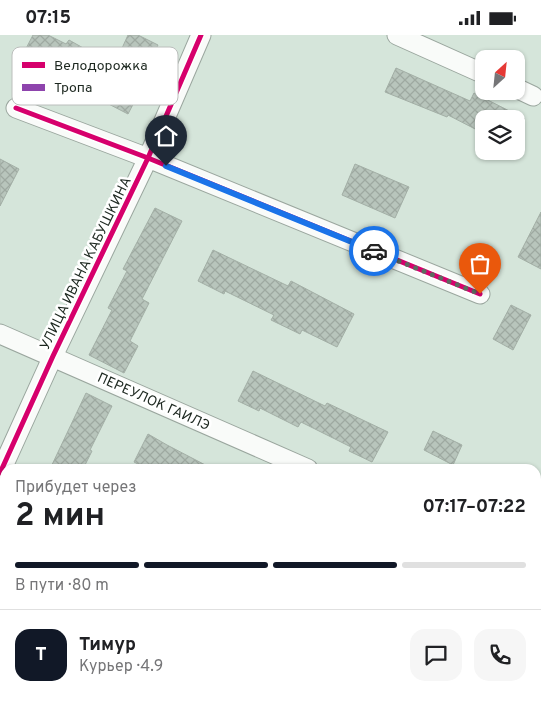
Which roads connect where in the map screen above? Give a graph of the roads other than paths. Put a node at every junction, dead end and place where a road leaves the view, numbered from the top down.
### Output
1 (201, 35) edge
2 (398, 35) edge
3 (475, 70) edge
4 (178, 88) edge
5 (171, 105) edge
6 (16, 108) dead end
7 (148, 158) junction
8 (480, 294) dead end
9 (0, 334) edge
10 (53, 356) junction
11 (4, 464) edge
12 (297, 464) edge

1 - 4 street, УЛИЦА ИВАНА КАБУШКИНА
2 - 3 street
5 - 7 street, УЛИЦА ИВАНА КАБУШКИНА
6 - 7 street
7 - 8 street
7 - 10 street, УЛИЦА ИВАНА КАБУШКИНА
9 - 10 street, ПЕРЕУЛОК ГАИЛЭ
10 - 11 street, УЛИЦА ИВАНА КАБУШКИНА
10 - 12 street, ПЕРЕУЛОК ГАИЛЭ

